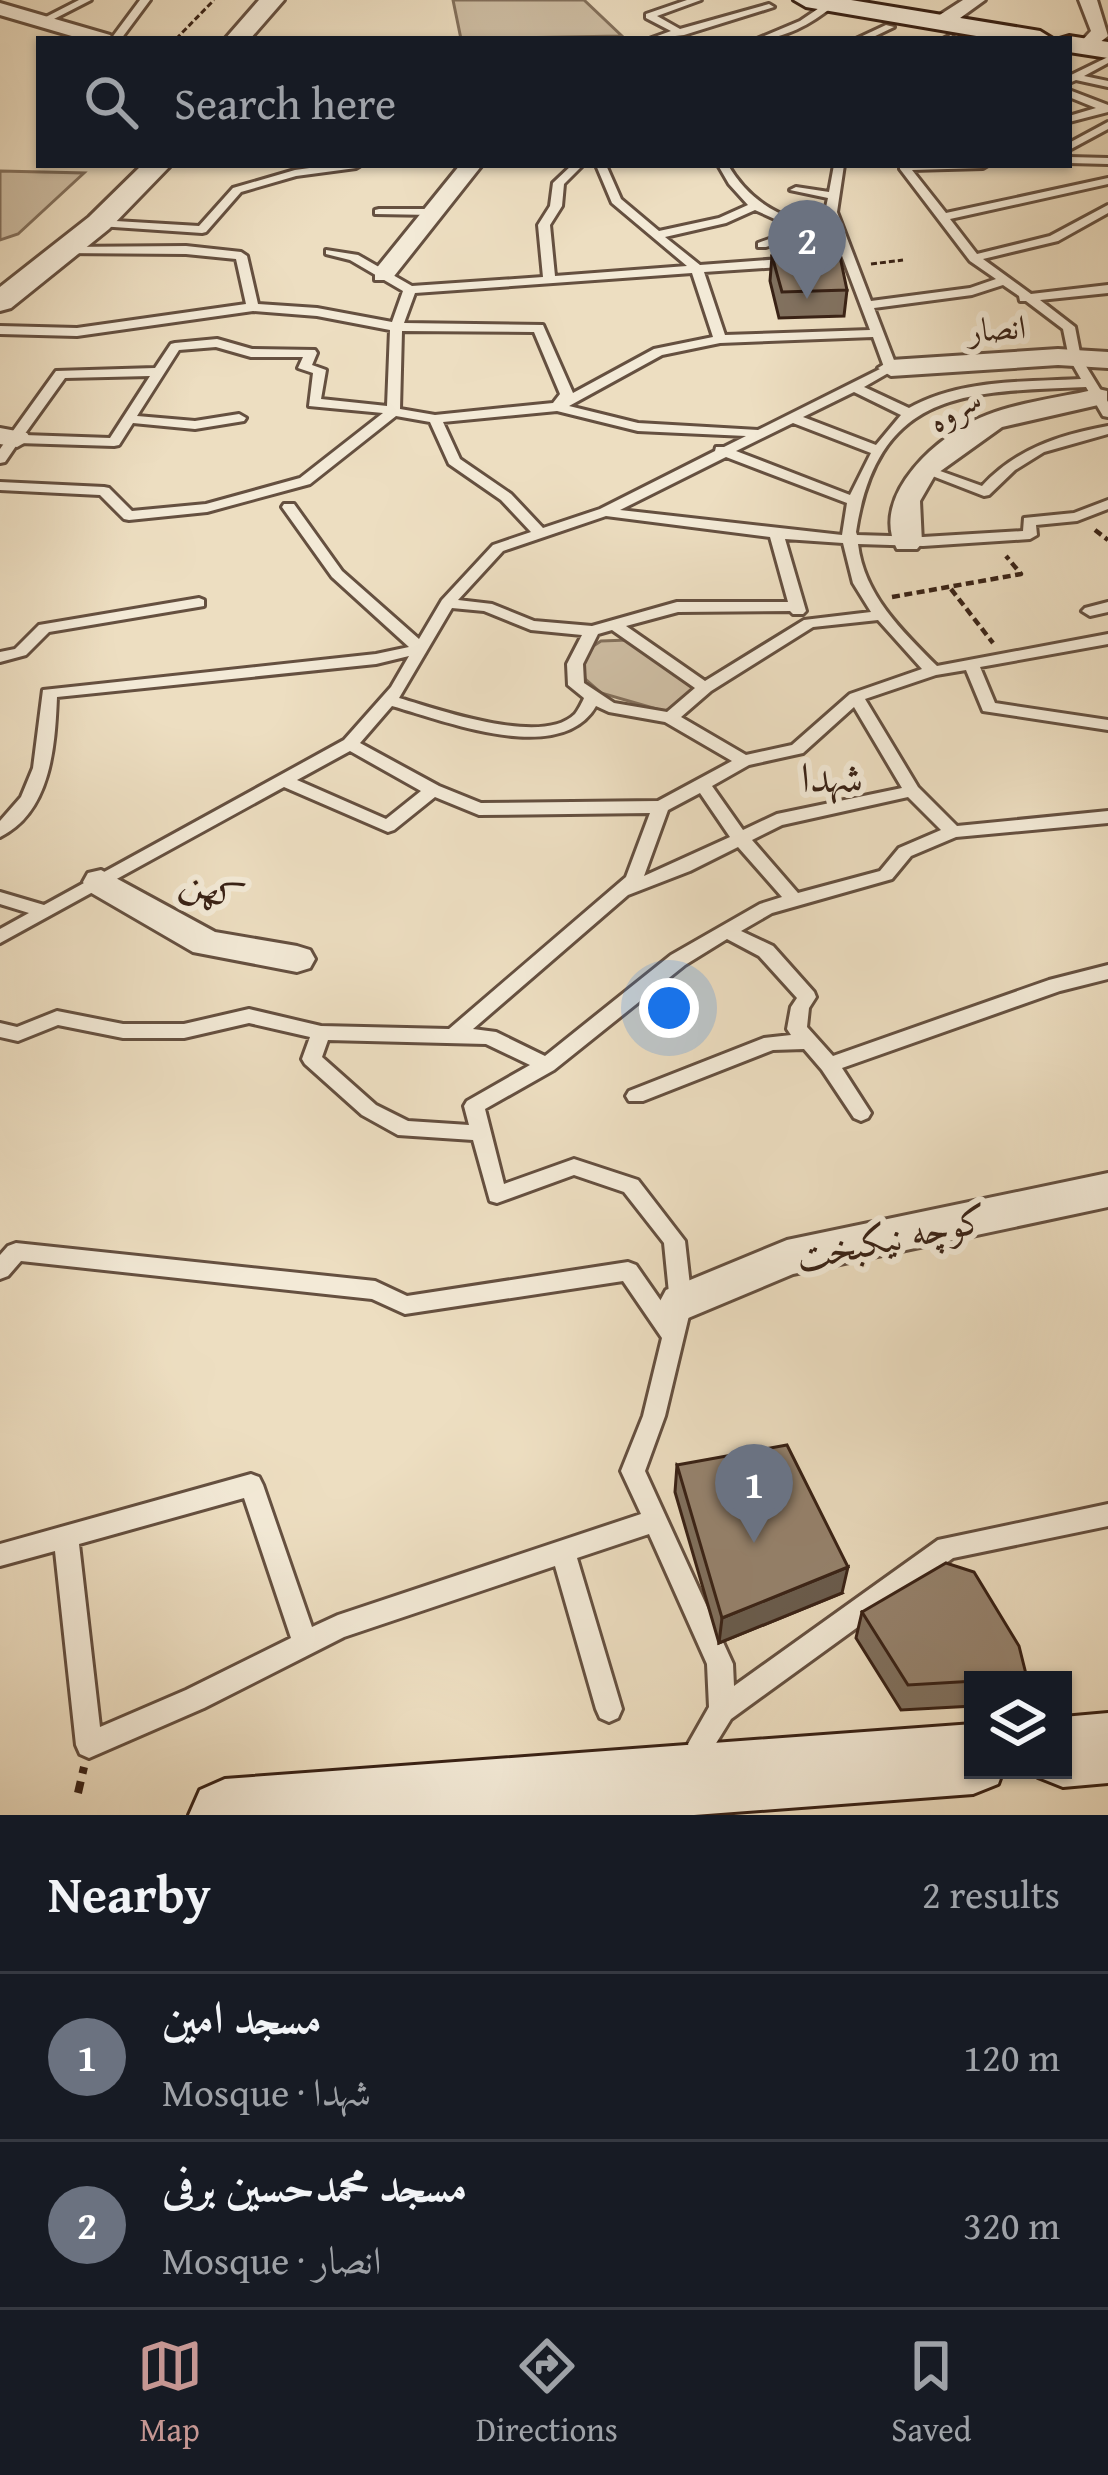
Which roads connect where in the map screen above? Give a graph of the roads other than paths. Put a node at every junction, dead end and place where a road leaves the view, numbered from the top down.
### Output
1 (86, 0) edge
2 (145, 0) edge
3 (272, 0) edge
4 (297, 0) edge
5 (696, 0) edge
6 (976, 0) edge
7 (1088, 0) edge
8 (847, 3) edge
9 (769, 7) dead end
10 (1, 9) edge
11 (47, 19) junction
12 (890, 28) dead end
13 (0, 31) edge
14 (680, 33) junction
15 (947, 33) edge
16 (95, 36) edge
17 (118, 36) edge
18 (240, 36) edge
19 (268, 36) edge
20 (667, 36) edge
21 (770, 36) edge
22 (869, 36) edge
23 (994, 36) edge
24 (1092, 50) edge
25 (1072, 78) edge
26 (1108, 84) edge
27 (1072, 95) edge
28 (1107, 108) edge
29 (1072, 118) edge
30 (1108, 125) edge
31 (1072, 145) edge
32 (1072, 160) edge
33 (1108, 161) edge
34 (124, 168) edge
35 (154, 168) edge
36 (334, 168) edge
37 (469, 168) edge
38 (575, 168) edge
39 (602, 168) edge
40 (725, 168) edge
41 (839, 168) edge
42 (909, 168) edge
43 (1108, 181) edge
44 (796, 190) dead end
45 (834, 196) junction
46 (755, 206) junction
47 (1108, 208) edge
48 (379, 212) dead end
49 (433, 212) junction
50 (945, 217) junction
51 (99, 223) junction
52 (807, 229) junction
53 (838, 234) junction
54 (657, 235) junction
55 (762, 245) dead end
56 (65, 251) junction
57 (330, 252) dead end
58 (974, 258) junction
59 (825, 259) edge
60 (804, 261) edge
61 (849, 262) junction
62 (697, 269) junction
63 (0, 274) edge
64 (383, 274) junction
65 (549, 280) junction
66 (1003, 281) junction
67 (1108, 289) edge
68 (410, 290) junction
69 (1024, 298) junction
70 (0, 302) edge
71 (866, 305) junction
72 (253, 308) junction
73 (396, 327) junction
74 (0, 330) edge
75 (877, 333) junction
76 (720, 339) junction
77 (1075, 358) junction
78 (1108, 360) edge
79 (891, 368) junction
80 (156, 372) junction
81 (853, 386) junction
82 (1099, 398) edge
83 (557, 407) junction
84 (393, 412) junction
85 (910, 414) junction
86 (790, 417) junction
87 (239, 418) dead end
88 (435, 418) junction
89 (128, 419) junction
90 (1108, 430) edge
91 (758, 432) junction
92 (6, 445) edge
93 (721, 450) junction
94 (878, 451) junction
95 (924, 470) junction
96 (0, 486) edge
97 (851, 500) junction
98 (1108, 504) edge
99 (289, 506) dead end
100 (605, 512) junction
101 (540, 533) junction
102 (777, 535) junction
103 (847, 543) junction
104 (907, 543) junction
105 (199, 603) dead end
106 (448, 603) junction
107 (793, 606) junction
108 (1108, 607) edge
109 (873, 608) junction
110 (1090, 611) dead end
111 (809, 622) junction
112 (614, 625) junction
113 (592, 631) junction
114 (1108, 639) edge
115 (421, 649) junction
116 (0, 657) edge
117 (972, 666) junction
118 (933, 671) junction
119 (705, 688) junction
120 (593, 696) junction
121 (856, 697) junction
122 (387, 700) junction
123 (670, 718) junction
124 (1108, 725) edge
125 (350, 744) junction
126 (744, 761) junction
127 (284, 782) junction
128 (702, 784) junction
129 (433, 790) junction
130 (912, 791) junction
131 (661, 806) junction
132 (1108, 817) edge
133 (0, 831) edge
134 (953, 832) junction
135 (738, 836) junction
136 (101, 882) junction
137 (621, 892) junction
138 (0, 898) edge
139 (794, 900) junction
140 (46, 912) junction
141 (726, 932) junction
142 (0, 937) edge
143 (297, 958) dead end
144 (1108, 972) edge
145 (0, 1030) edge
146 (321, 1033) junction
147 (456, 1033) junction
148 (808, 1042) junction
149 (547, 1065) junction
150 (829, 1065) junction
151 (636, 1096) dead end
152 (861, 1113) dead end
153 (482, 1133) junction
154 (1108, 1190) edge
155 (0, 1270) edge
156 (677, 1320) junction
157 (1108, 1515) edge
158 (657, 1520) junction
159 (66, 1537) junction
160 (563, 1553) junction
161 (0, 1556) edge
162 (305, 1643) junction
163 (609, 1709) dead end
164 (722, 1709) junction
165 (1108, 1748) edge
166 (1072, 1751) edge
167 (964, 1760) edge
168 (697, 1776) junction
169 (561, 1802) edge
170 (225, 1815) edge

1 - 11 lane
2 - 17 lane
3 - 18 street
4 - 19 street
5 - 14 lane
6 - 15 street
7 - 24 street
8 - 15 main road
8 - 21 lane
9 - 14 lane
10 - 11 street
11 - 13 street
11 - 16 street
12 - 22 lane
14 - 20 lane
15 - 23 main road
24 - 25 lane
25 - 26 lane
27 - 28 lane
28 - 29 lane
30 - 31 lane
32 - 33 lane
34 - 63 street
35 - 51 street
36 - 51 lane
37 - 49 street
38 - 65 lane
39 - 54 lane
40 - 46 lane
41 - 45 lane
42 - 50 lane
43 - 50 lane
44 - 45 lane
45 - 53 lane
46 - 52 lane
46 - 54 lane
47 - 58 lane
48 - 49 lane
49 - 64 street
50 - 58 lane
51 - 56 street
52 - 53 lane
52 - 55 lane
53 - 61 lane
54 - 62 lane
56 - 70 street
56 - 72 lane
57 - 64 lane
58 - 66 lane
59 - 61 lane
60 - 62 lane
61 - 71 lane
62 - 65 lane
62 - 76 lane
64 - 68 lane
65 - 68 lane
66 - 69 lane
66 - 71 lane
67 - 69 lane
68 - 73 lane
69 - 77 lane
71 - 75 lane
72 - 73 lane
72 - 74 lane
73 - 83 lane
73 - 84 lane
75 - 76 lane
75 - 79 lane
76 - 83 lane
77 - 78 street, انصار
77 - 79 street, انصار
77 - 82 lane
79 - 81 lane
80 - 84 lane
80 - 89 lane
80 - 92 lane
81 - 85 lane
81 - 86 lane
82 - 85 lane
82 - 95 street, سروه
83 - 88 lane
83 - 91 lane
84 - 88 lane
84 - 96 lane
85 - 94 lane
86 - 91 lane
86 - 94 lane
87 - 89 lane
88 - 101 lane
89 - 92 lane
90 - 95 lane
91 - 93 lane
93 - 97 lane
93 - 100 lane
94 - 97 lane
95 - 104 street, سروه
97 - 103 lane
98 - 104 lane
99 - 115 lane
100 - 101 lane
100 - 102 lane
101 - 106 lane
102 - 103 lane
102 - 107 lane
103 - 104 lane
103 - 109 lane
105 - 116 lane
106 - 113 lane
106 - 115 lane
107 - 111 lane
107 - 112 lane
108 - 110 lane
109 - 111 lane
109 - 118 lane
111 - 119 lane
112 - 113 lane
112 - 119 lane
113 - 120 lane
114 - 117 lane
115 - 122 lane
115 - 133 lane
117 - 118 lane
117 - 124 lane
118 - 121 lane
119 - 123 lane
120 - 122 lane
120 - 123 lane
121 - 126 lane
121 - 130 lane
122 - 125 lane
123 - 126 lane
125 - 127 lane
125 - 129 lane
126 - 128 lane
127 - 129 lane
127 - 136 lane
128 - 131 lane
128 - 135 lane
129 - 131 lane
130 - 134 lane
130 - 135 lane
131 - 137 lane
132 - 134 lane
134 - 139 lane
135 - 137 lane
135 - 139 lane
136 - 140 lane
136 - 143 street, کهن
137 - 147 lane
138 - 140 lane
139 - 141 lane
140 - 142 lane
141 - 148 lane
141 - 149 lane
144 - 150 lane
145 - 146 lane
146 - 147 lane
146 - 153 lane
147 - 149 lane
148 - 150 lane
148 - 151 lane
149 - 153 lane
150 - 152 lane
153 - 156 lane
154 - 156 street, کوچه نیکبخت
155 - 156 lane
156 - 158 lane
157 - 164 lane
158 - 160 lane
158 - 164 lane
159 - 161 lane
159 - 162 lane
159 - 162 lane
160 - 162 lane
160 - 163 lane
164 - 168 lane
165 - 166 main road
167 - 168 main road
168 - 169 main road
169 - 170 main road

